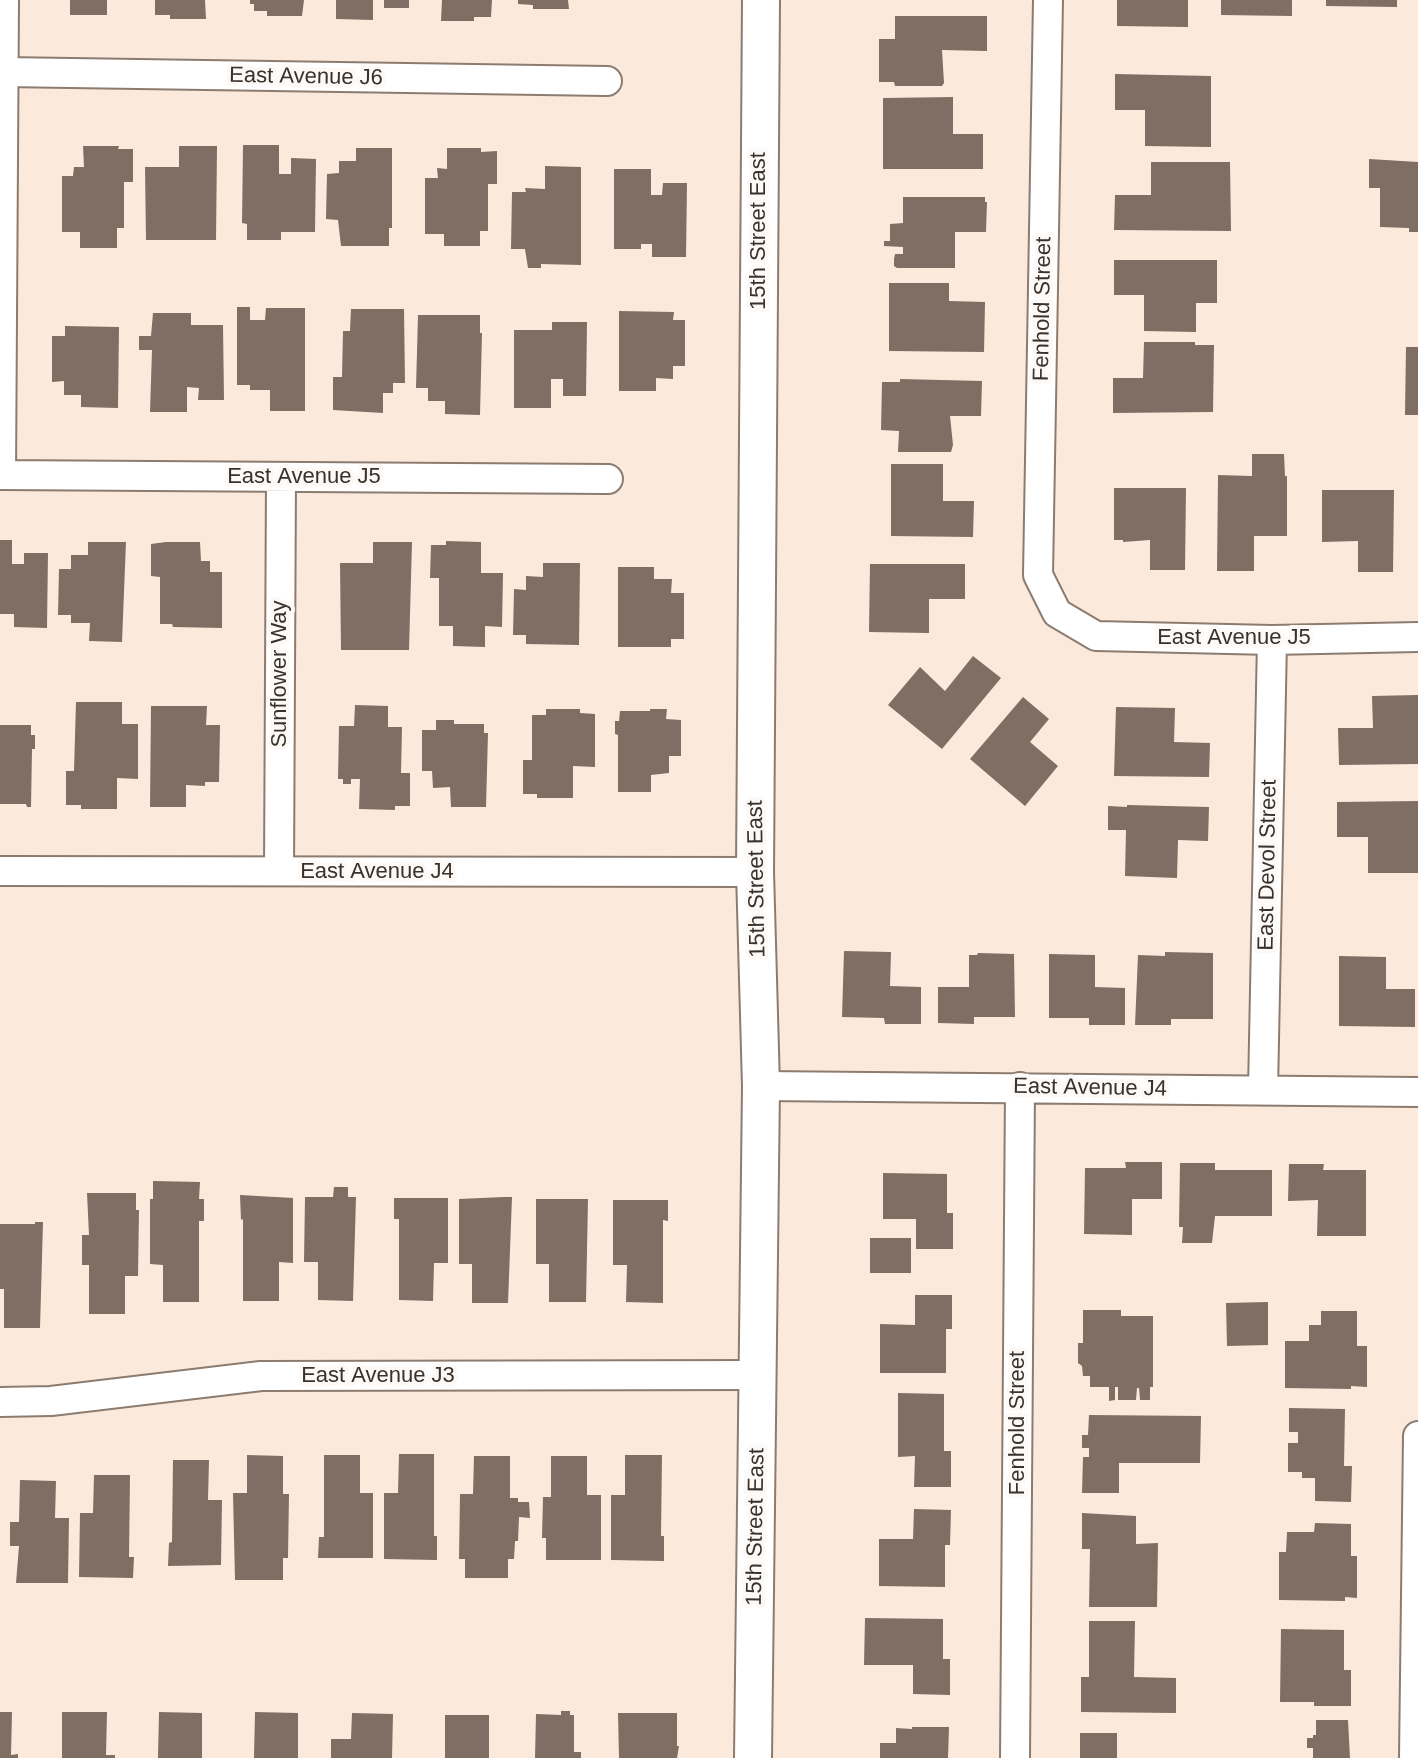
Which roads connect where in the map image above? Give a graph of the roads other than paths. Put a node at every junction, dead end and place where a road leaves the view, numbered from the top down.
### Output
1 (4, 0) edge
2 (761, 0) edge
3 (1048, 0) edge
4 (4, 72) junction
5 (607, 81) dead end
6 (1, 475) edge
7 (281, 477) junction
8 (608, 479) dead end
9 (1057, 613) joint
10 (1418, 637) edge
11 (1272, 640) junction
12 (0, 871) edge
13 (279, 871) junction
14 (755, 872) junction
15 (761, 1086) junction
16 (1020, 1087) junction
17 (1263, 1090) junction
18 (1418, 1092) edge
19 (757, 1375) junction
20 (0, 1402) edge
21 (1418, 1436) edge
22 (1417, 1489) edge
23 (753, 1758) edge
24 (1015, 1758) edge
25 (1414, 1758) edge

1 - 4 street
2 - 14 street, 15th Street East
3 - 9 street, Fenhold Street
4 - 5 street, East Avenue J6
4 - 6 street
6 - 7 street, East Avenue J5
7 - 8 street, East Avenue J5
7 - 13 street, Sunflower Way
9 - 11 street, East Avenue J5
10 - 11 street, East Avenue J5
11 - 17 street, East Devol Street
12 - 13 street, East Avenue J4
13 - 14 street, East Avenue J4
14 - 15 street, 15th Street East
15 - 16 street, East Avenue J4
15 - 19 street, 15th Street East
16 - 17 street, East Avenue J4
16 - 24 street, Fenhold Street
17 - 18 street, East Avenue J4
19 - 20 street, East Avenue J3
19 - 23 street, 15th Street East
21 - 22 street
22 - 25 street

